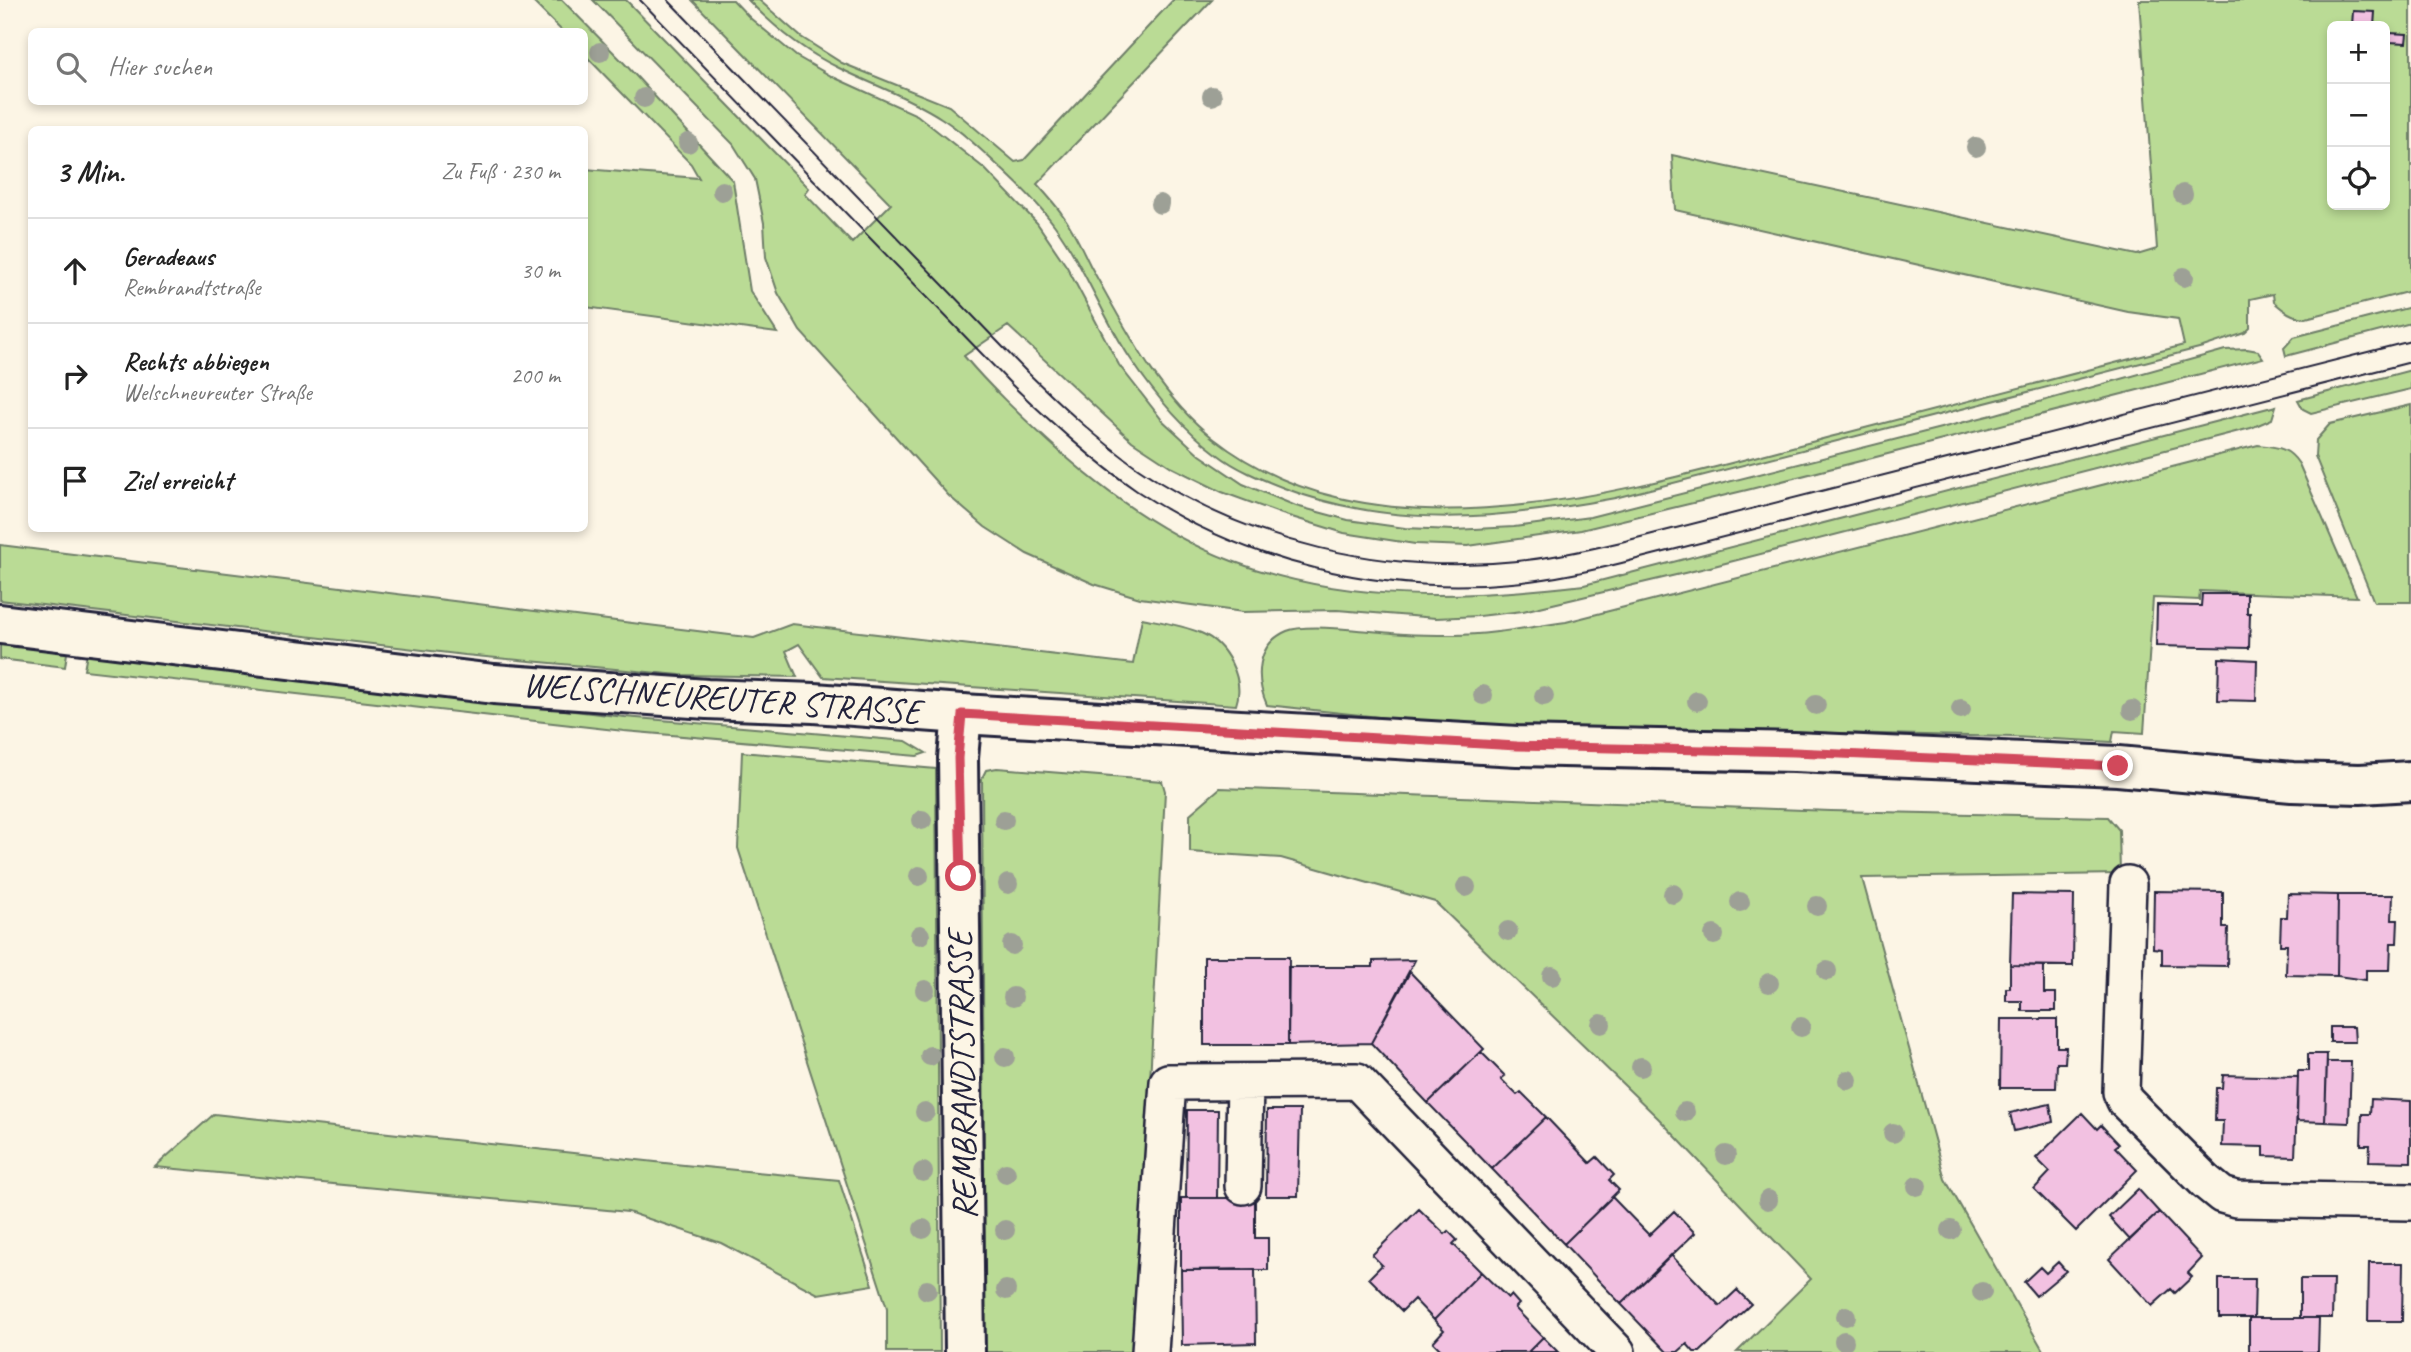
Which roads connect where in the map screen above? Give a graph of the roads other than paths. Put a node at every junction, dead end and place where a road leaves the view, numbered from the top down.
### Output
1 (0, 624) edge
2 (962, 714) junction
3 (2411, 781) edge
4 (2128, 884) dead end
5 (1245, 1082) junction
6 (1243, 1186) dead end
7 (2411, 1202) edge
8 (965, 1352) edge
9 (1150, 1352) edge
10 (1617, 1352) edge

1 - 2 main road, WELSCHNEUREUTER STRASSE
2 - 3 main road, WELSCHNEUREUTER STRASSE
2 - 8 main road, REMBRANDTSTRASSE
4 - 7 street
5 - 6 street
5 - 9 street
5 - 10 street

